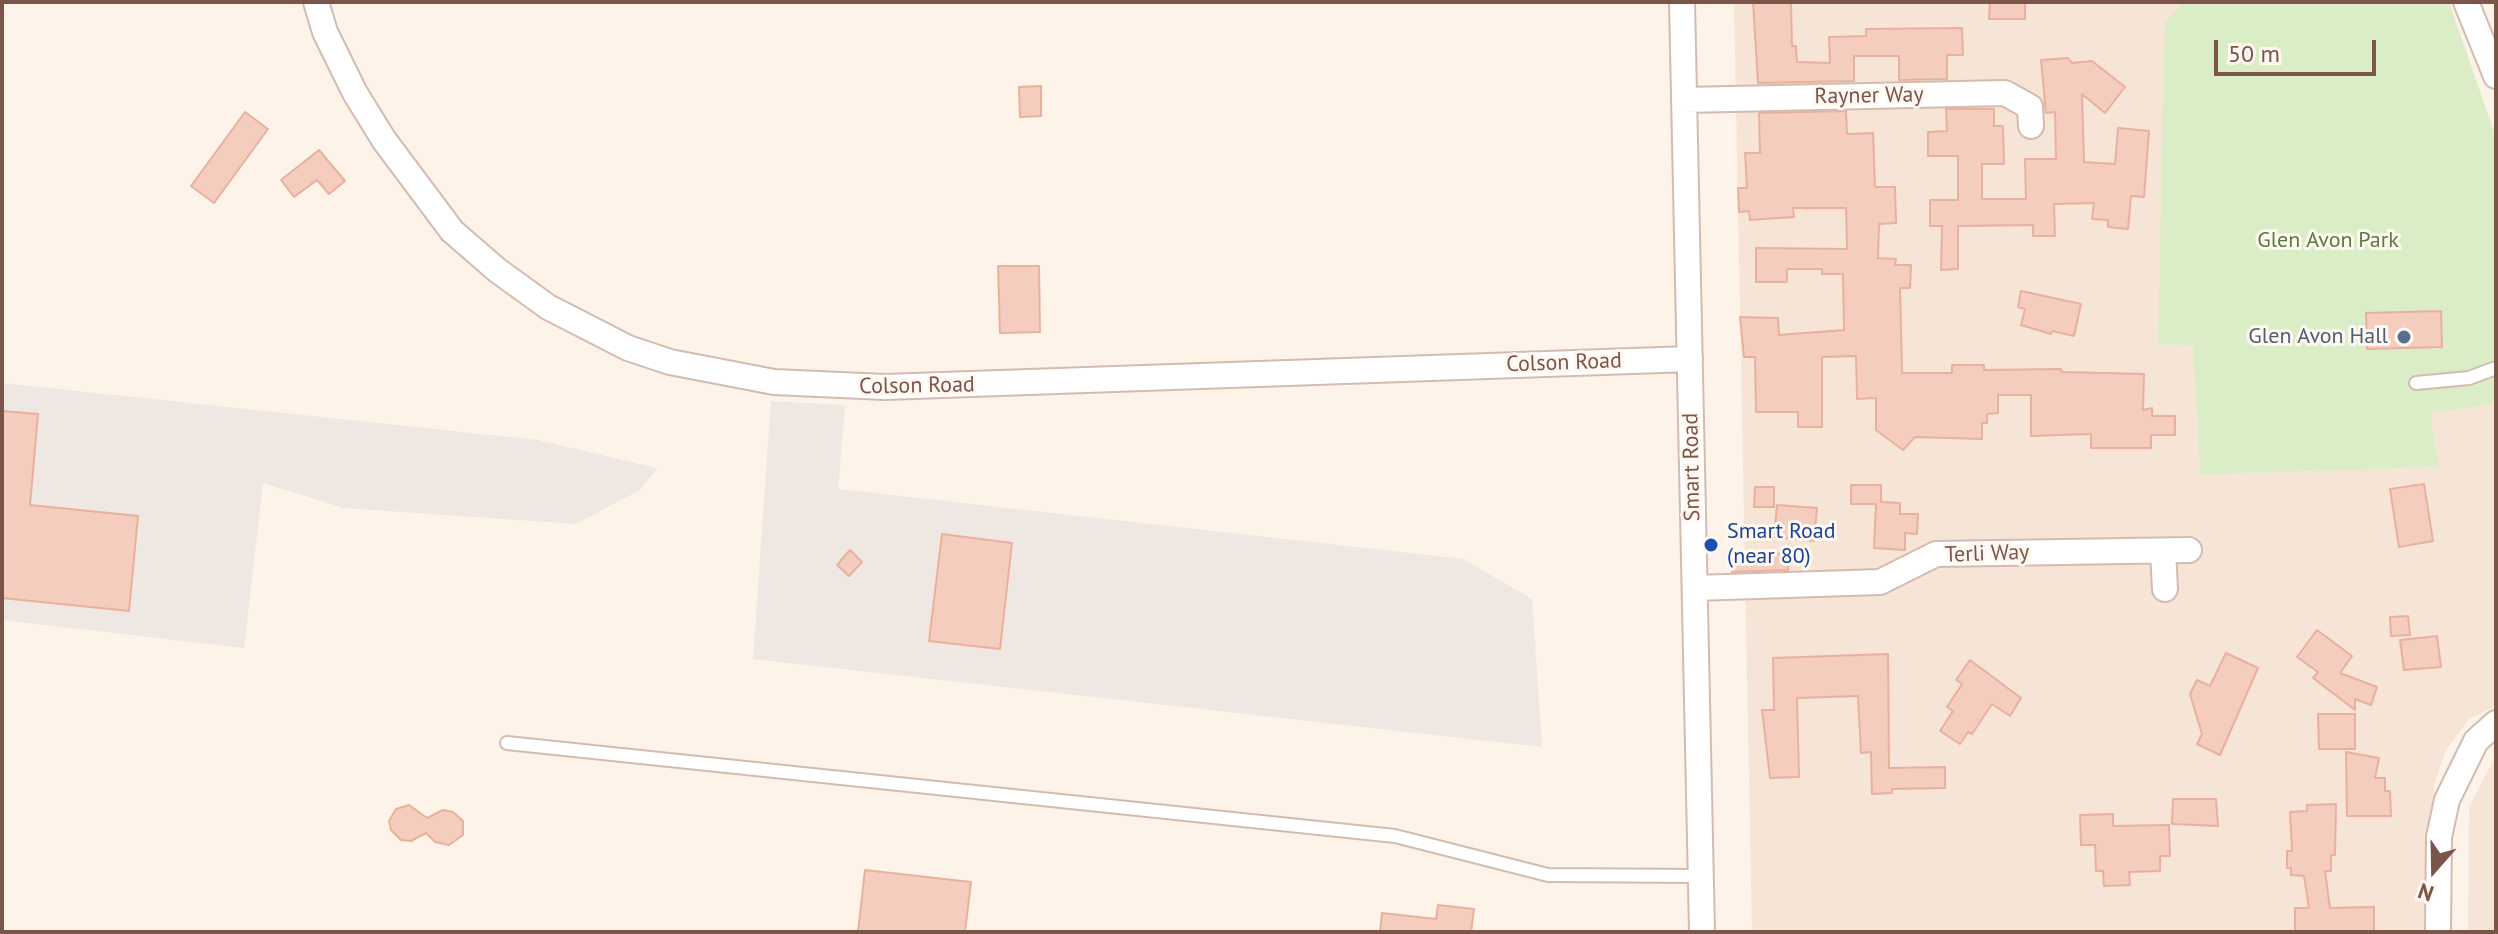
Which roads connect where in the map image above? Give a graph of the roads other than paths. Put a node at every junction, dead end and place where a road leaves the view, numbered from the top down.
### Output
1 (316, 2) edge
2 (1682, 2) edge
3 (2466, 2) edge
4 (2496, 76) edge
5 (1685, 100) junction
6 (2031, 126) dead end
7 (1690, 359) junction
8 (2496, 368) edge
9 (2416, 383) dead end
10 (2189, 550) dead end
11 (2163, 551) junction
12 (1695, 588) junction
13 (2165, 589) dead end
14 (2496, 723) edge
15 (507, 743) dead end
16 (1700, 876) junction
17 (1702, 932) edge
18 (2438, 932) edge

1 - 7 street, Colson Road
2 - 5 street, Smart Road
3 - 4 street
5 - 6 street, Rayner Way
5 - 7 street, Smart Road
7 - 12 street, Smart Road
8 - 9 lane
10 - 11 street, Terli Way
11 - 12 street, Terli Way
11 - 13 street
12 - 16 street, Smart Road
14 - 18 street
15 - 16 lane
16 - 17 street, Smart Road

